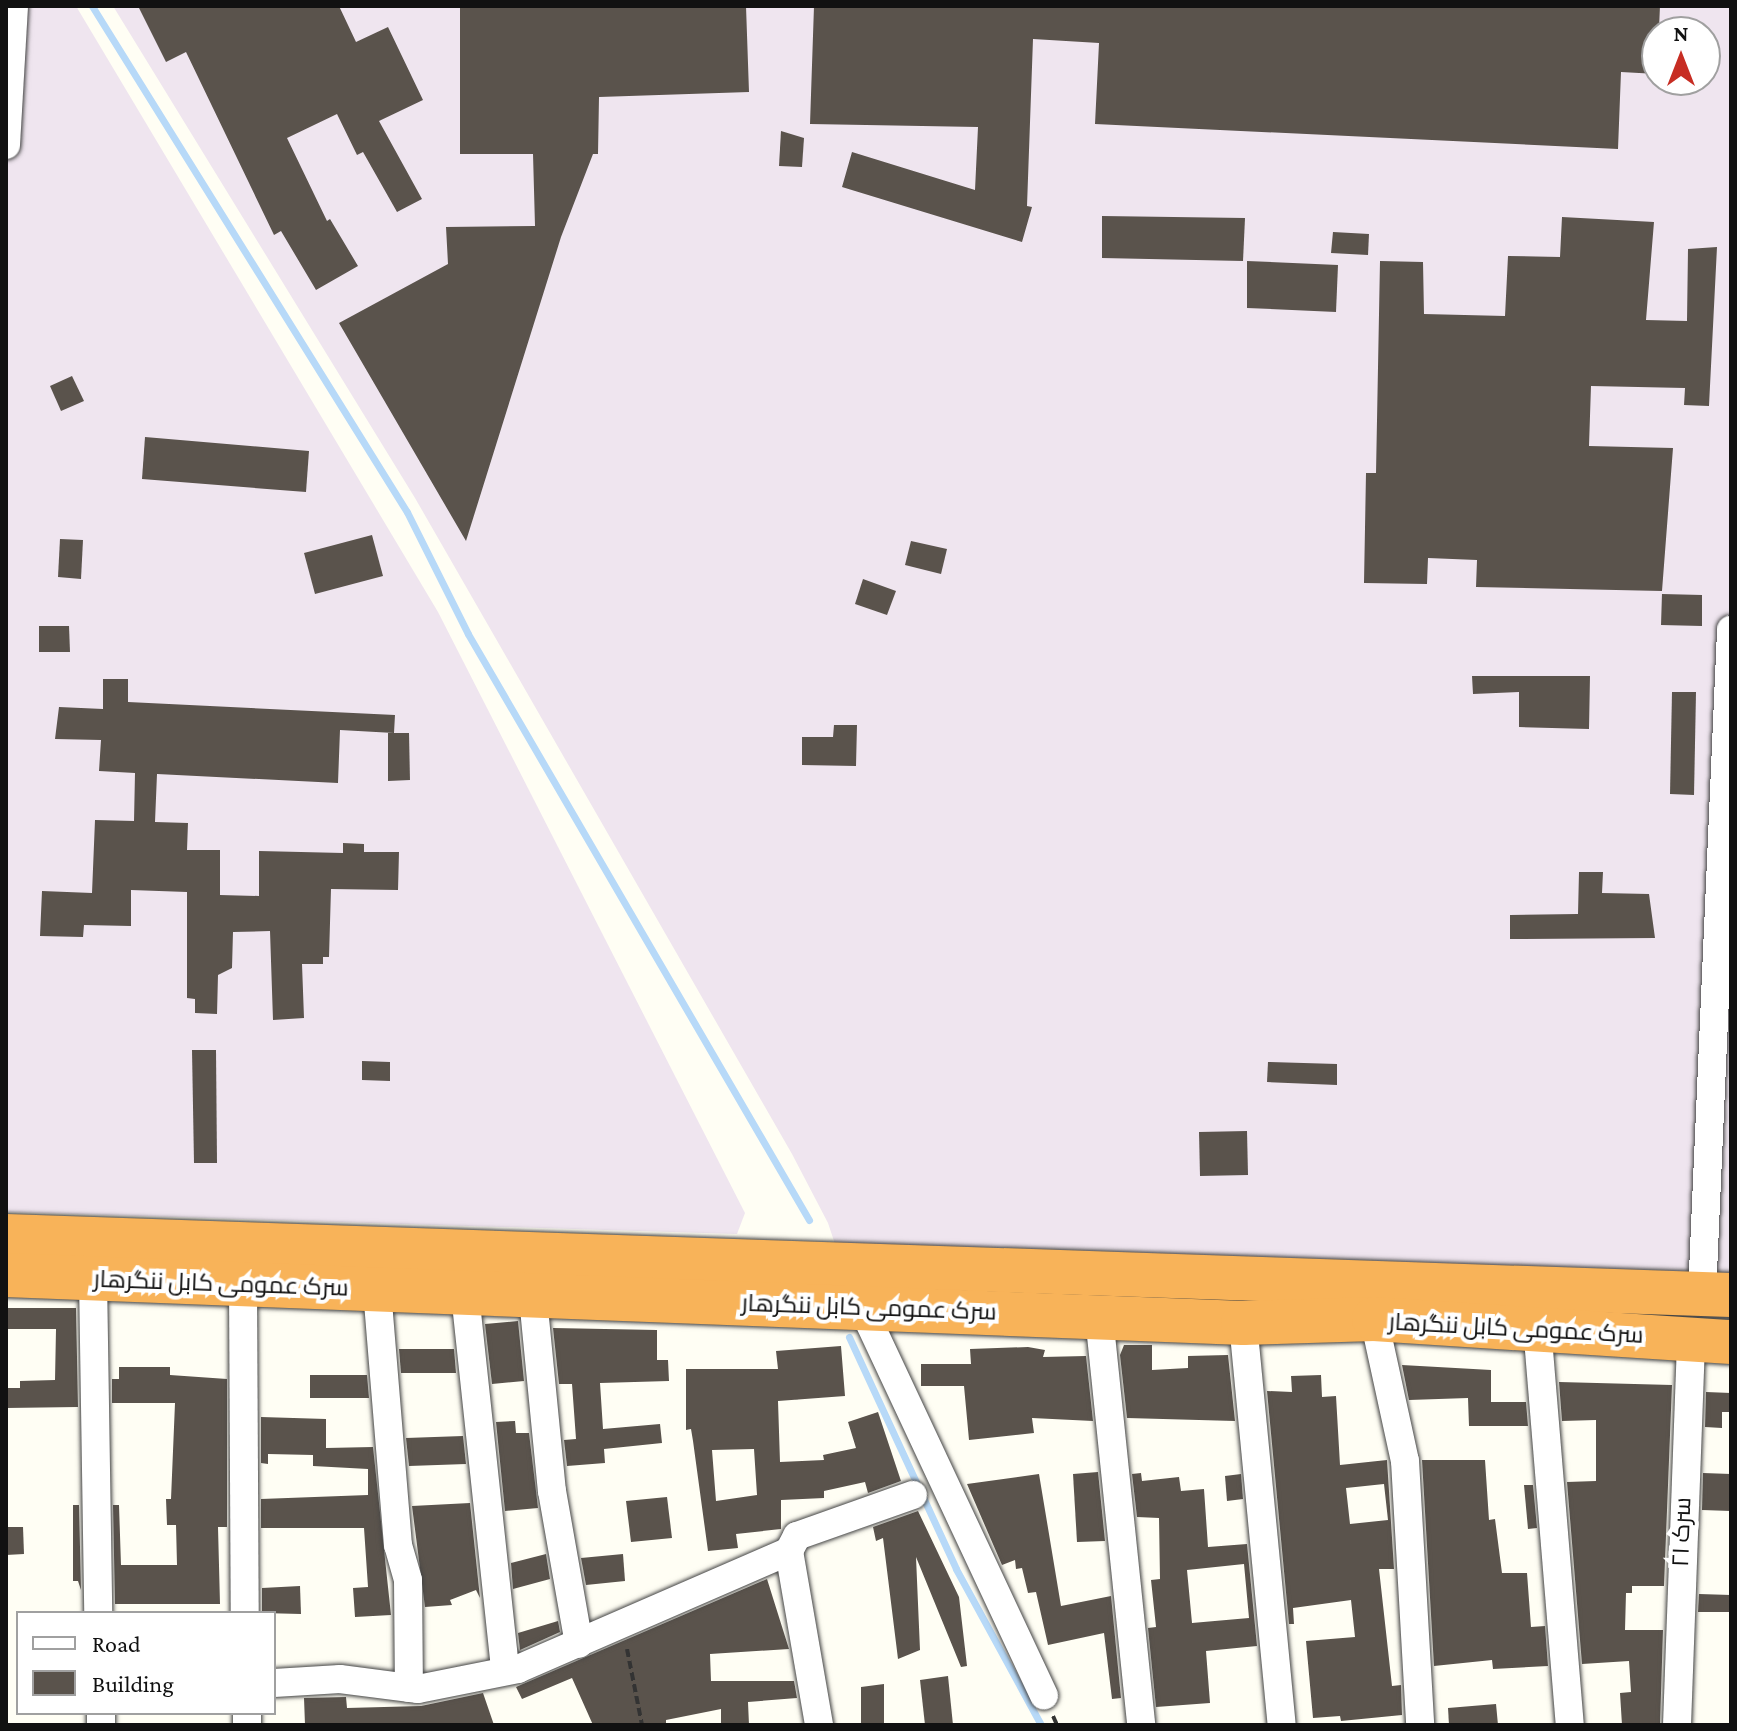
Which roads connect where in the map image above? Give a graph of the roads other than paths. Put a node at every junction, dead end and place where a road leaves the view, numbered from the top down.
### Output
1 (14, 6) edge
2 (6, 145) edge
3 (1731, 630) edge
4 (6, 1236) edge
5 (6, 1275) edge
6 (93, 1278) junction
7 (243, 1285) junction
8 (377, 1290) junction
9 (465, 1294) junction
10 (1717, 1295) edge
11 (533, 1298) junction
12 (862, 1307) junction
13 (1099, 1316) junction
14 (1374, 1319) junction
15 (1243, 1323) junction
16 (1537, 1326) junction
17 (1708, 1340) edge
18 (913, 1495) dead end
19 (789, 1551) junction
20 (98, 1611) edge
21 (245, 1611) edge
22 (579, 1644) junction
23 (505, 1671) junction
24 (276, 1683) edge
25 (409, 1688) junction
26 (1044, 1695) dead end
27 (819, 1725) edge
28 (1141, 1725) edge
29 (1282, 1725) edge
30 (1420, 1725) edge
31 (1570, 1725) edge
32 (1677, 1725) edge

1 - 2 street
3 - 10 street
4 - 10 highway, سرک عمومی کابل ننگرهار
5 - 6 highway, سرک عمومی کابل ننگرهار
6 - 7 highway, سرک عمومی کابل ننگرهار
6 - 20 street
7 - 8 highway, سرک عمومی کابل ننگرهار
7 - 21 street
8 - 9 highway, سرک عمومی کابل ننگرهار
8 - 25 street
9 - 11 highway, سرک عمومی کابل ننگرهار
9 - 23 street
10 - 17 highway
11 - 12 highway, سرک عمومی کابل ننگرهار
11 - 22 street
12 - 13 highway, سرک عمومی کابل ننگرهار
12 - 26 street
13 - 15 highway, سرک عمومی کابل ننگرهار
13 - 28 street
14 - 15 highway, سرک عمومی کابل ننگرهار
14 - 16 highway, سرک عمومی کابل ننگرهار
14 - 30 street
15 - 29 street
16 - 17 highway, سرک عمومی کابل ننگرهار
16 - 31 street
17 - 32 street, سرک ۲۱
18 - 19 street
19 - 22 street
19 - 27 street
22 - 23 street
23 - 25 street
24 - 25 street

